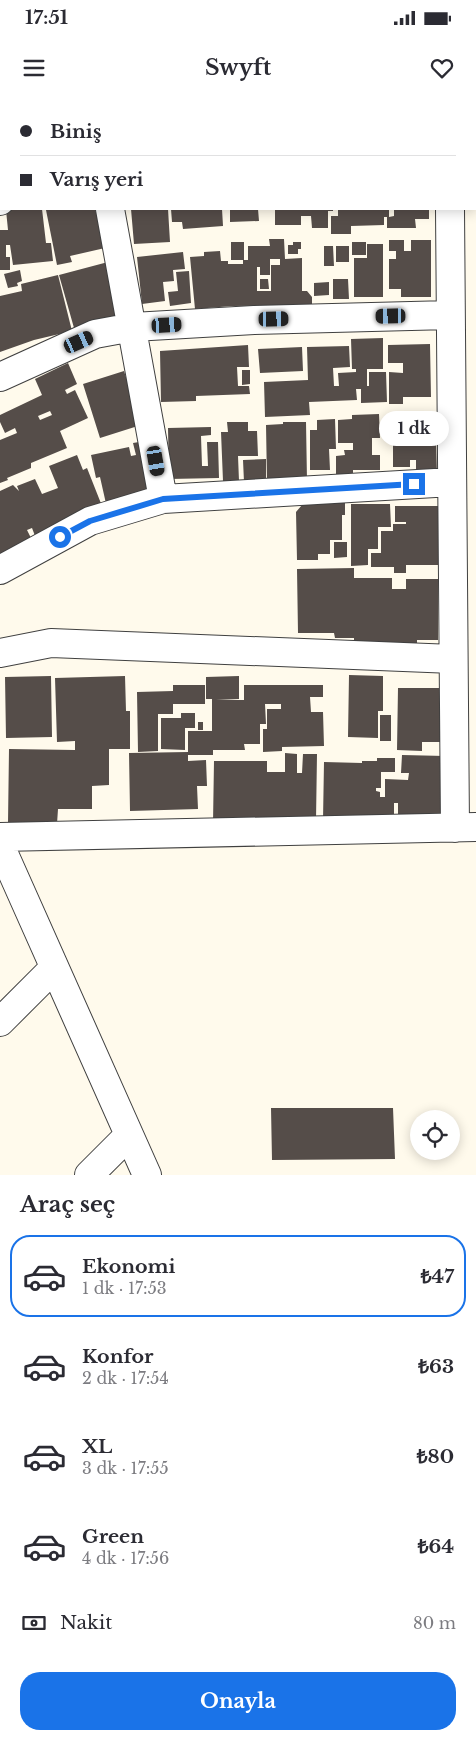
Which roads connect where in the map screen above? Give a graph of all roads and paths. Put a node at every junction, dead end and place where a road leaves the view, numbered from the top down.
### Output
1 (110, 210) edge
2 (450, 210) edge
3 (450, 315) junction
4 (133, 327) junction
5 (0, 377) edge
6 (452, 482) junction
7 (163, 499) junction
8 (0, 570) edge
9 (0, 654) edge
10 (453, 659) junction
11 (466, 828) edge
12 (0, 837) edge
13 (0, 845) edge
14 (54, 968) junction
15 (0, 1022) edge
16 (129, 1136) junction
17 (89, 1175) edge
18 (147, 1175) edge

1 - 4 street
2 - 3 street
3 - 4 street
3 - 6 street
4 - 5 street
4 - 7 street
6 - 7 street
6 - 10 street
7 - 8 street
9 - 10 street
10 - 11 street
11 - 12 street
13 - 14 street
14 - 15 street
14 - 16 street
16 - 17 street
16 - 18 street

